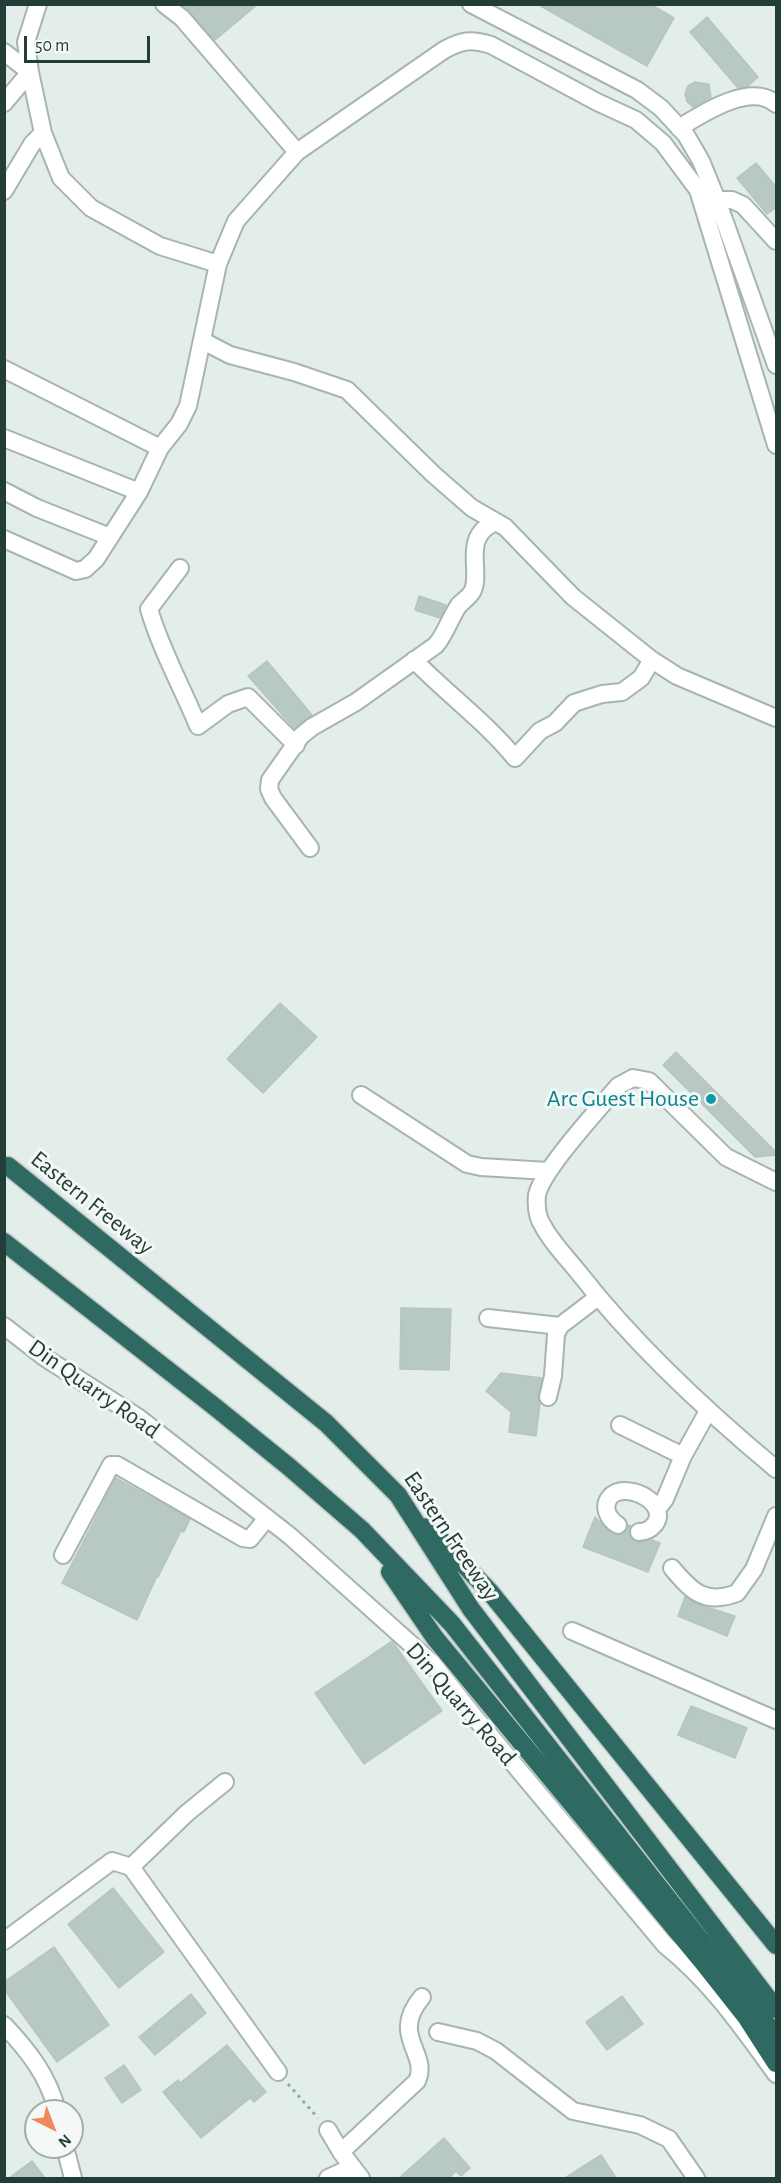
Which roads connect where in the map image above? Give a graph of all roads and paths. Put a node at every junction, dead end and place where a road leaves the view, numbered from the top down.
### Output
1 (38, 4) edge
2 (164, 4) edge
3 (471, 4) edge
4 (4, 52) edge
5 (30, 72) junction
6 (4, 103) edge
7 (777, 105) edge
8 (679, 128) junction
9 (43, 133) junction
10 (297, 152) junction
11 (4, 191) edge
12 (717, 200) junction
13 (777, 241) edge
14 (218, 264) junction
15 (203, 341) junction
16 (777, 365) edge
17 (4, 369) edge
18 (4, 438) edge
19 (777, 445) edge
20 (160, 448) junction
21 (4, 491) edge
22 (139, 492) junction
23 (496, 522) junction
24 (110, 537) junction
25 (4, 539) edge
26 (180, 568) dead end
27 (414, 660) junction
28 (652, 660) junction
29 (777, 718) edge
30 (296, 745) junction
31 (310, 848) dead end
32 (361, 1095) dead end
33 (8, 1166) dead end
34 (548, 1171) junction
35 (777, 1182) edge
36 (4, 1242) edge
37 (597, 1297) junction
38 (488, 1318) dead end
39 (4, 1326) edge
40 (560, 1326) junction
41 (548, 1397) dead end
42 (708, 1411) junction
43 (620, 1425) dead end
44 (683, 1456) junction
45 (777, 1469) edge
46 (398, 1495) junction
47 (658, 1508) junction
48 (777, 1516) edge
49 (267, 1518) junction
50 (618, 1525) dead end
51 (362, 1530) junction
52 (639, 1532) dead end
53 (63, 1555) dead end
54 (672, 1568) dead end
55 (572, 1631) dead end
56 (777, 1720) edge
57 (225, 1782) dead end
58 (131, 1867) junction
59 (4, 1941) edge
60 (777, 1945) edge
61 (422, 1997) dead end
62 (777, 2008) edge
63 (4, 2025) edge
64 (438, 2032) dead end
65 (777, 2036) edge
66 (777, 2063) edge
67 (278, 2072) joint
68 (777, 2074) edge
69 (54, 2099) edge
70 (328, 2130) joint
71 (341, 2152) junction
72 (68, 2159) edge
73 (356, 2173) edge
74 (73, 2178) edge
75 (328, 2178) edge
76 (696, 2178) edge

1 - 5 street
2 - 10 street
3 - 8 street
4 - 5 street
5 - 6 street
5 - 9 street
7 - 8 street
8 - 12 street
9 - 11 street
9 - 14 street
10 - 14 street
10 - 19 street
12 - 13 street
12 - 16 street
14 - 15 street
15 - 20 street
15 - 23 street
17 - 20 street
18 - 22 street
20 - 22 street
21 - 24 street
22 - 24 street
23 - 27 street
23 - 28 street
24 - 25 street
26 - 30 street
27 - 28 street
27 - 30 street
28 - 29 street
30 - 31 street
32 - 34 street
33 - 46 highway, Eastern Freeway
34 - 35 street
34 - 37 street
36 - 51 highway, Eastern Freeway
37 - 40 street
37 - 42 street
38 - 40 street
39 - 49 street, Din Quarry Road
40 - 41 street
42 - 44 street
42 - 45 street
43 - 44 street
44 - 47 street
46 - 60 highway
46 - 62 highway, Eastern Freeway
47 - 50 street
47 - 52 street
48 - 54 street
49 - 53 street
49 - 68 street, Din Quarry Road
51 - 65 highway, Eastern Freeway
51 - 66 highway
55 - 56 street
57 - 58 street
58 - 59 street
58 - 67 street
61 - 71 street
63 - 69 street
64 - 76 street
67 - 70 path
70 - 71 street
71 - 73 street
72 - 74 street
73 - 75 street

